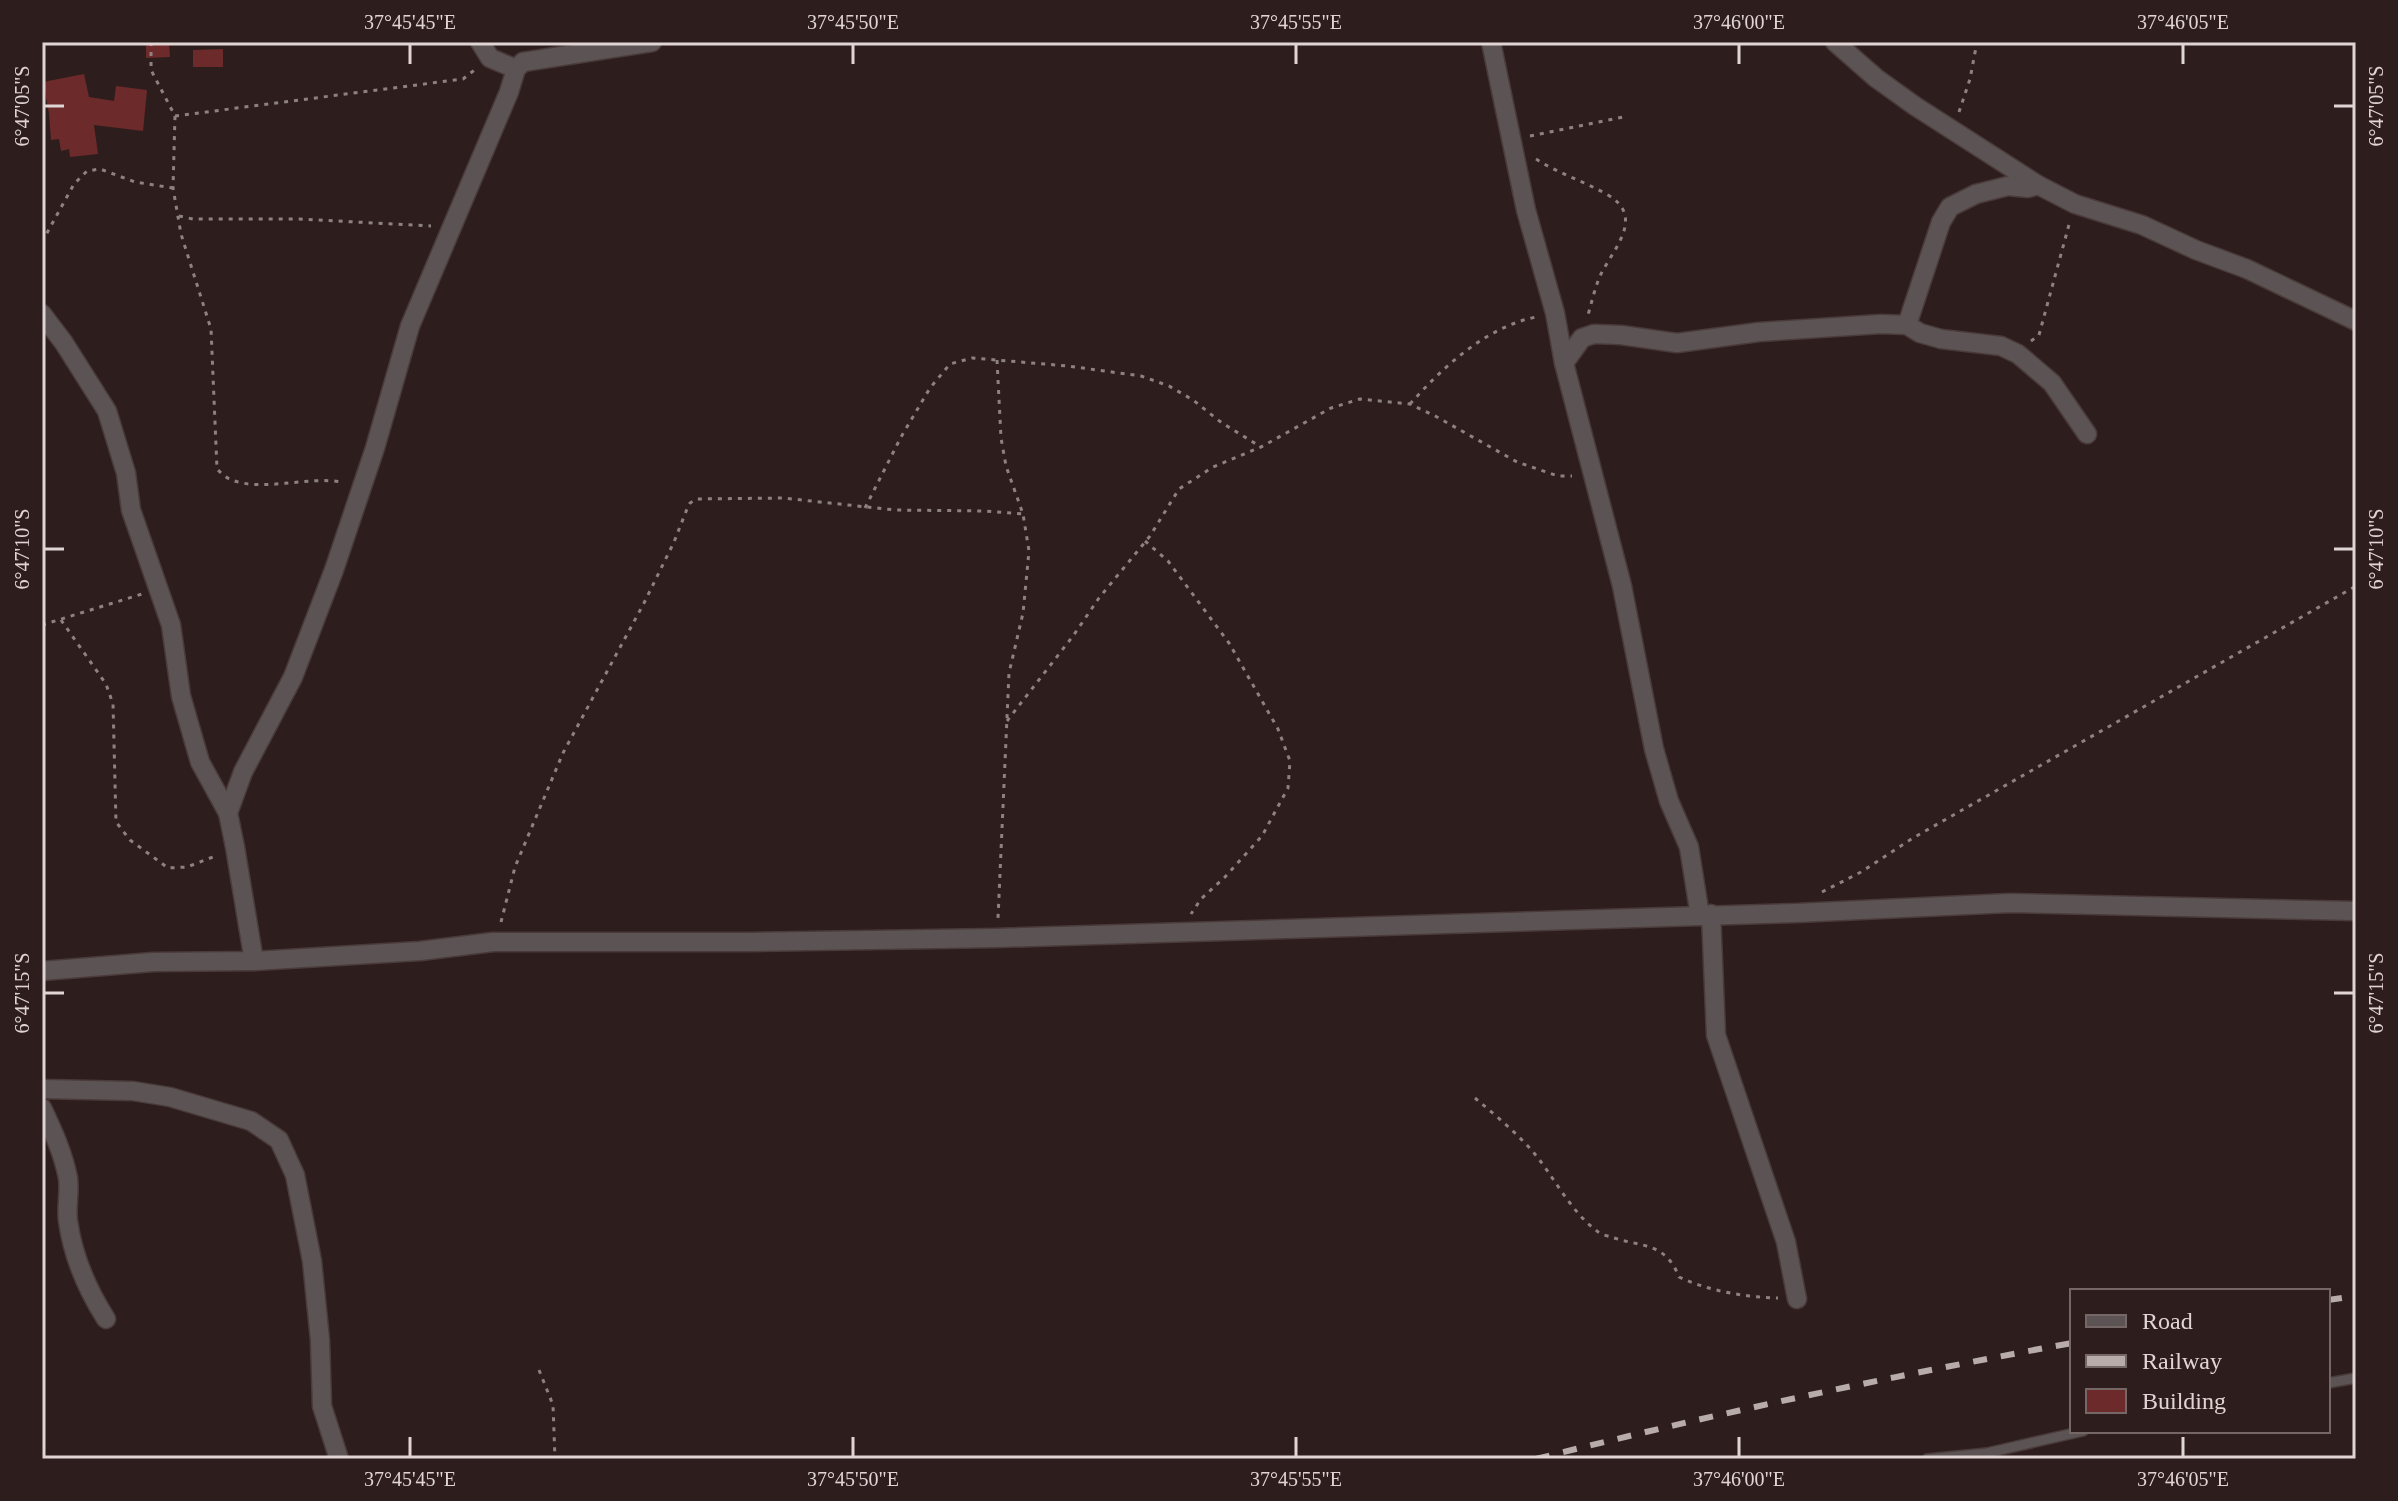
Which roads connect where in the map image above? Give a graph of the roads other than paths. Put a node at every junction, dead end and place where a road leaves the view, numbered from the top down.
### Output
1 (652, 42) edge
2 (1491, 42) edge
3 (1835, 42) edge
4 (485, 50) edge
5 (516, 69) junction
6 (2038, 185) junction
7 (42, 314) edge
8 (2356, 321) edge
9 (1907, 325) junction
10 (1564, 363) junction
11 (2087, 434) dead end
12 (228, 813) junction
13 (2356, 911) edge
14 (1706, 915) junction
15 (254, 961) junction
16 (42, 971) edge
17 (42, 1089) edge
18 (42, 1108) edge
19 (1797, 1299) road end
20 (106, 1319) dead end
21 (2356, 1378) edge
22 (2330, 1383) edge
23 (2074, 1433) edge
24 (339, 1459) edge
25 (1927, 1459) edge

1 - 5 street
2 - 10 street
3 - 6 street
4 - 5 street
5 - 12 street
6 - 8 street
6 - 9 street
7 - 12 street
9 - 10 street
9 - 11 street
10 - 14 street
12 - 15 street
13 - 14 street
14 - 15 street
14 - 19 street
15 - 16 street
17 - 24 street
18 - 20 street
21 - 22 lane
23 - 25 lane

